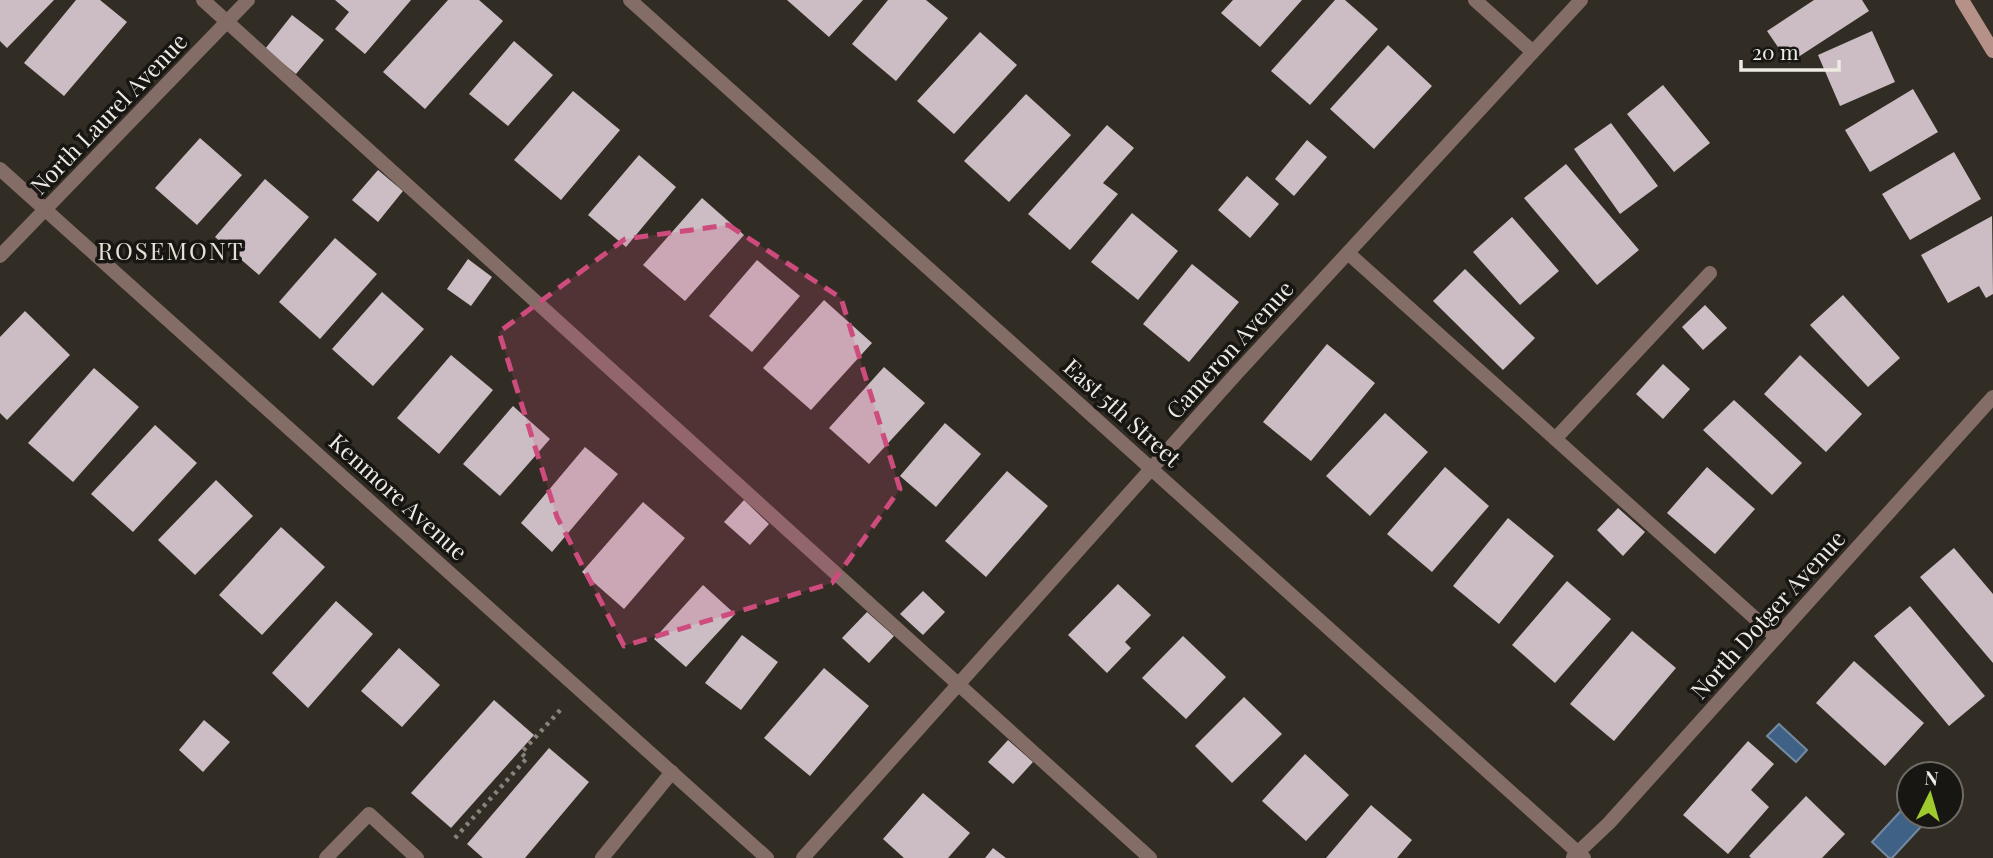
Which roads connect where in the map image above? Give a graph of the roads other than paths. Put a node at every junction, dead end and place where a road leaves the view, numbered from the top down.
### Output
1 (203, 0) edge
2 (248, 0) edge
3 (630, 0) edge
4 (1475, 0) edge
5 (1581, 0) edge
6 (1962, 0) edge
7 (227, 21) junction
8 (1993, 51) edge
9 (1533, 52) junction
10 (0, 169) edge
11 (46, 209) junction
12 (1348, 253) junction
13 (0, 256) edge
14 (1710, 273) dead end
15 (1993, 397) edge
16 (1555, 439) junction
17 (1153, 469) junction
18 (1776, 638) junction
19 (960, 684) junction
20 (672, 772) junction
21 (1578, 856) edge
22 (326, 858) edge
23 (417, 858) edge
24 (602, 858) edge
25 (767, 858) edge
26 (803, 858) edge
27 (1150, 858) edge

1 - 7 street
2 - 7 street, North Laurel Avenue
3 - 17 street, East 5th Street
4 - 9 street
5 - 9 street, Cameron Avenue
6 - 8 main road
7 - 11 street, North Laurel Avenue
7 - 19 street
9 - 12 street, Cameron Avenue
10 - 11 street, Kenmore Avenue
11 - 13 street, North Laurel Avenue
11 - 20 street, Kenmore Avenue
12 - 16 street
12 - 17 street, Cameron Avenue
14 - 16 street
15 - 18 street, North Dotger Avenue
16 - 18 street
17 - 19 street, Cameron Avenue
17 - 21 street, East 5th Street
18 - 21 street, North Dotger Avenue
19 - 26 street, Cameron Avenue
19 - 27 street
20 - 24 street
20 - 25 street, Kenmore Avenue
22 - 23 street

